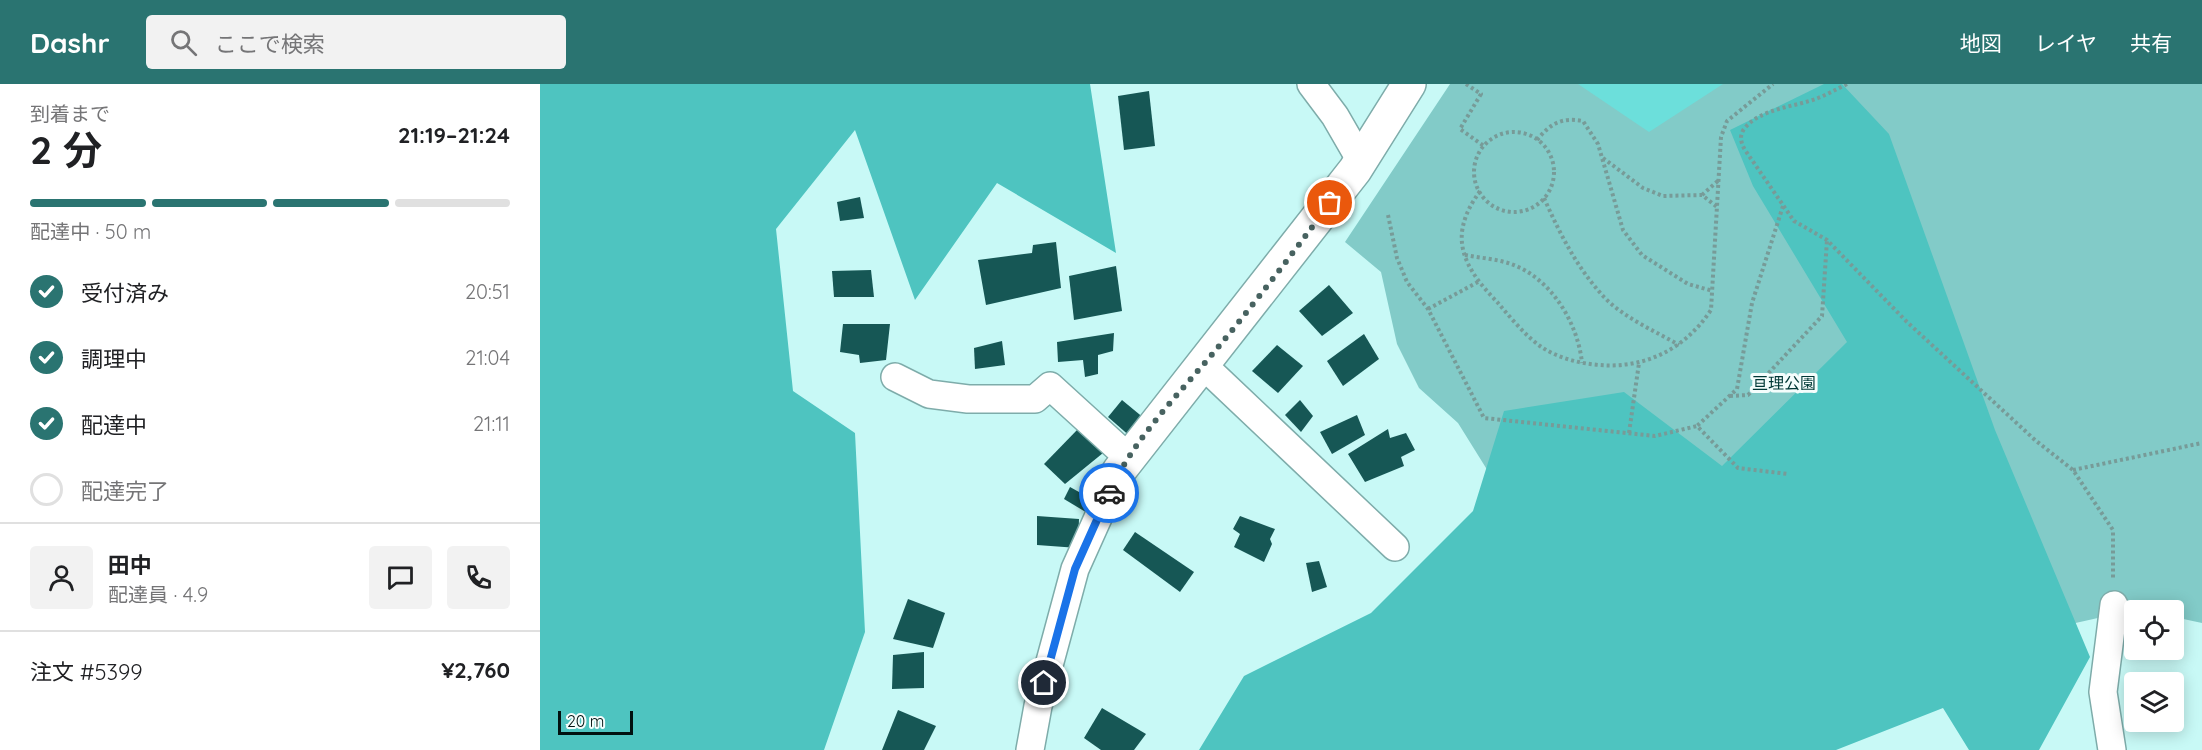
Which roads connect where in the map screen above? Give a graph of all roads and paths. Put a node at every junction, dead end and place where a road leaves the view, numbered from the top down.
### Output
1 (1311, 84) edge
2 (1409, 84) edge
3 (1466, 84) edge
4 (1773, 84) edge
5 (1847, 84) edge
6 (1537, 140) junction
7 (1484, 146) junction
8 (1602, 157) junction
9 (1361, 160) junction
10 (1719, 180) junction
11 (1480, 191) junction
12 (1702, 195) junction
13 (1544, 198) junction
14 (1783, 205) junction
15 (1718, 208) junction
16 (1388, 215) dead end
17 (1827, 240) junction
18 (1465, 255) junction
19 (1478, 282) junction
20 (1713, 291) junction
21 (1428, 309) junction
22 (1679, 345) junction
23 (1582, 363) junction
24 (1639, 363) junction
25 (1203, 365) junction
26 (895, 377) dead end
27 (1729, 396) junction
28 (1697, 426) junction
29 (1629, 433) junction
30 (2202, 443) edge
31 (1124, 464) junction
32 (2073, 470) junction
33 (1788, 474) dead end
34 (1395, 547) dead end
35 (2114, 605) joint
36 (1030, 750) edge
37 (2112, 750) edge

1 - 9 street
2 - 9 street
3 - 7 path
4 - 10 path
5 - 14 path
6 - 7 path
6 - 8 path
6 - 13 path
7 - 11 path
8 - 12 path
8 - 20 path
9 - 25 street
10 - 12 path
10 - 15 path
11 - 13 path
11 - 18 path
12 - 15 path
13 - 22 path
14 - 17 path
14 - 27 path
15 - 20 path
16 - 21 path
17 - 27 path
17 - 32 path
18 - 19 path
18 - 23 path
19 - 21 path
19 - 23 path
20 - 22 path
21 - 29 path
22 - 24 path
23 - 24 path
24 - 29 path
25 - 31 street
25 - 34 street
26 - 31 street
27 - 28 path
28 - 29 path
28 - 33 path
30 - 32 path
31 - 36 street
32 - 35 path
35 - 37 street

